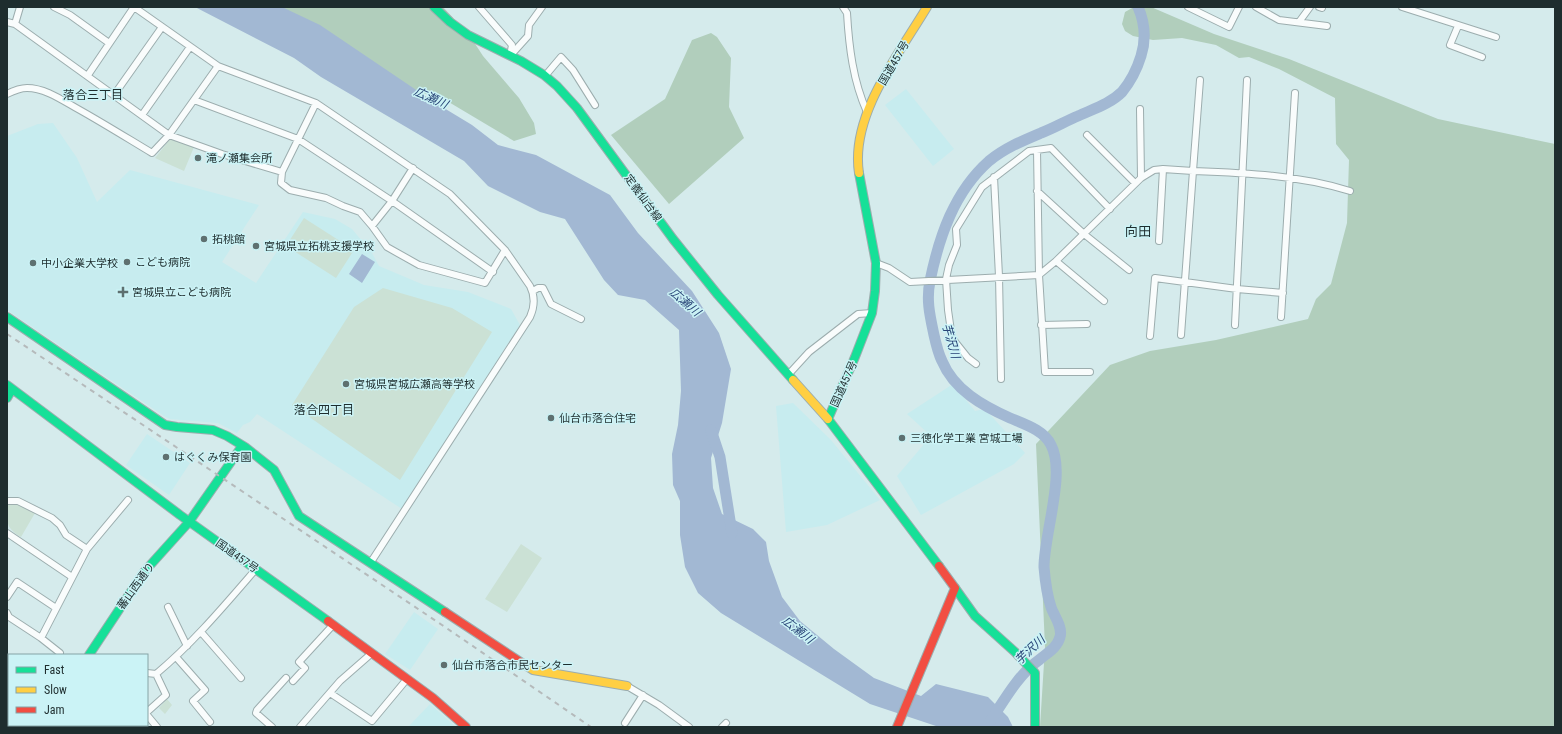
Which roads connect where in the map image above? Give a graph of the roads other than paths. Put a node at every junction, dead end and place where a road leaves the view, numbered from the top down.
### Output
1 (20, 7) edge
2 (54, 7) edge
3 (134, 7) edge
4 (434, 7) edge
5 (479, 7) edge
6 (542, 7) edge
7 (843, 7) edge
8 (927, 7) edge
9 (1188, 7) edge
10 (1239, 7) edge
11 (1256, 7) edge
12 (1310, 7) edge
13 (1402, 7) edge
14 (7, 22) edge
15 (1299, 22) junction
16 (15, 24) junction
17 (1327, 26) dead end
18 (1458, 26) junction
19 (162, 27) junction
20 (1496, 37) dead end
21 (109, 43) junction
22 (190, 46) junction
23 (510, 56) junction
24 (1482, 57) dead end
25 (218, 66) junction
26 (88, 75) junction
27 (545, 76) junction
28 (1200, 80) dead end
29 (1247, 80) dead end
30 (7, 94) edge
31 (1295, 94) dead end
32 (114, 95) junction
33 (194, 100) junction
34 (316, 103) junction
35 (595, 105) dead end
36 (1140, 109) dead end
37 (867, 112) junction
38 (142, 115) junction
39 (169, 135) junction
40 (1087, 135) dead end
41 (298, 139) junction
42 (1037, 150) junction
43 (413, 168) junction
44 (1163, 169) junction
45 (1193, 171) junction
46 (282, 172) junction
47 (1242, 172) junction
48 (994, 177) junction
49 (1290, 177) junction
50 (1141, 178) junction
51 (1135, 183) junction
52 (1037, 191) junction
53 (1350, 191) dead end
54 (392, 201) junction
55 (1110, 209) junction
56 (372, 226) junction
57 (1084, 234) junction
58 (1159, 240) dead end
59 (505, 250) junction
60 (1056, 261) junction
61 (876, 263) junction
62 (1129, 270) dead end
63 (493, 272) junction
64 (1039, 274) junction
65 (999, 276) junction
66 (945, 280) junction
67 (1185, 281) junction
68 (1237, 289) junction
69 (533, 291) junction
70 (1283, 293) junction
71 (1104, 301) dead end
72 (872, 313) junction
73 (7, 317) edge
74 (1281, 318) dead end
75 (581, 319) dead end
76 (1041, 324) junction
77 (1087, 324) dead end
78 (1235, 325) dead end
79 (1181, 335) dead end
80 (1150, 336) dead end
81 (976, 364) dead end
82 (1090, 372) dead end
83 (788, 375) junction
84 (1001, 379) dead end
85 (10, 387) edge
86 (7, 398) edge
87 (828, 419) junction
88 (242, 446) junction
89 (128, 500) dead end
90 (7, 502) edge
91 (189, 522) junction
92 (7, 533) edge
93 (87, 549) junction
94 (371, 562) junction
95 (256, 569) junction
96 (72, 577) junction
97 (955, 588) junction
98 (7, 597) edge
99 (168, 607) dead end
100 (56, 608) junction
101 (7, 613) edge
102 (333, 625) junction
103 (202, 632) junction
104 (41, 638) junction
105 (187, 646) junction
106 (372, 653) junction
107 (60, 654) edge
108 (90, 654) edge
109 (176, 657) junction
110 (148, 673) edge
111 (156, 674) junction
112 (241, 678) dead end
113 (286, 678) dead end
114 (407, 679) junction
115 (293, 680) dead end
116 (627, 686) joint
117 (330, 693) junction
118 (643, 695) junction
119 (148, 713) edge
120 (148, 715) edge
121 (210, 722) dead end
122 (624, 723) dead end
123 (374, 724) edge
124 (157, 727) edge
125 (272, 727) edge
126 (300, 727) edge
127 (466, 727) edge
128 (689, 727) edge
129 (897, 727) edge
130 (1035, 727) edge

1 - 16 street
2 - 21 street
3 - 19 street
3 - 21 street
4 - 23 main road, 定義仙台線
5 - 23 street
6 - 23 street
7 - 37 street
8 - 37 main road, 国道457号
9 - 10 street
11 - 15 street
12 - 15 street
13 - 18 street
14 - 16 street
15 - 17 street
16 - 26 street
18 - 20 street
18 - 24 street
19 - 22 street
19 - 32 street
21 - 26 street
22 - 25 street
22 - 38 street
23 - 27 main road, 定義仙台線
25 - 33 street
25 - 34 street
26 - 32 street
27 - 35 street
27 - 83 main road, 定義仙台線
28 - 45 street
29 - 47 street
30 - 39 street
31 - 49 street
32 - 38 street
33 - 39 street
33 - 41 street
34 - 41 street
34 - 43 street
36 - 50 street
37 - 61 main road, 国道457号
38 - 39 street
39 - 46 street
40 - 51 street
41 - 46 street
41 - 54 street
42 - 48 street
42 - 52 street
42 - 55 street
43 - 54 street
43 - 59 street
44 - 45 street
44 - 50 street
44 - 58 street
45 - 47 street
45 - 67 street
46 - 56 street
47 - 49 street
47 - 68 street
48 - 65 street
48 - 66 street
49 - 53 street
49 - 70 street
50 - 51 street
51 - 55 street
52 - 57 street
52 - 64 street
54 - 56 street
54 - 63 street
55 - 57 street
56 - 63 street
57 - 60 street
57 - 62 street
59 - 63 street
59 - 69 street
60 - 64 street
60 - 71 street
61 - 66 street
61 - 72 main road, 国道457号
64 - 65 street
64 - 76 street
65 - 66 street
65 - 84 street
66 - 81 street
67 - 68 street
67 - 79 street
67 - 80 street
68 - 70 street
68 - 78 street
69 - 75 street
69 - 94 street
70 - 74 street
72 - 83 street
72 - 87 main road, 国道457号
73 - 88 main road
76 - 77 street
76 - 82 street
83 - 87 main road, 定義仙台線
85 - 86 main road
85 - 91 main road, 国道457号
87 - 97 main road, 国道457号
88 - 91 main road, 蕃山西通り
88 - 94 main road
89 - 93 street
90 - 93 street
91 - 95 main road, 国道457号
91 - 108 main road, 蕃山西通り
92 - 96 street
93 - 96 street
94 - 116 main road
95 - 102 main road, 国道457号
95 - 103 street
96 - 100 street
97 - 129 main road
97 - 130 main road
98 - 100 street
99 - 105 street
100 - 104 street
101 - 104 street
102 - 106 main road, 国道457号
102 - 115 street
103 - 105 street
103 - 112 street
104 - 107 street
105 - 109 street
106 - 114 main road, 国道457号
106 - 117 street
109 - 111 street
109 - 121 street
110 - 111 street
111 - 119 street
113 - 125 street
114 - 123 street
114 - 127 main road, 国道457号
116 - 118 street
117 - 123 street
117 - 126 street
118 - 122 street
118 - 128 street
120 - 124 street

